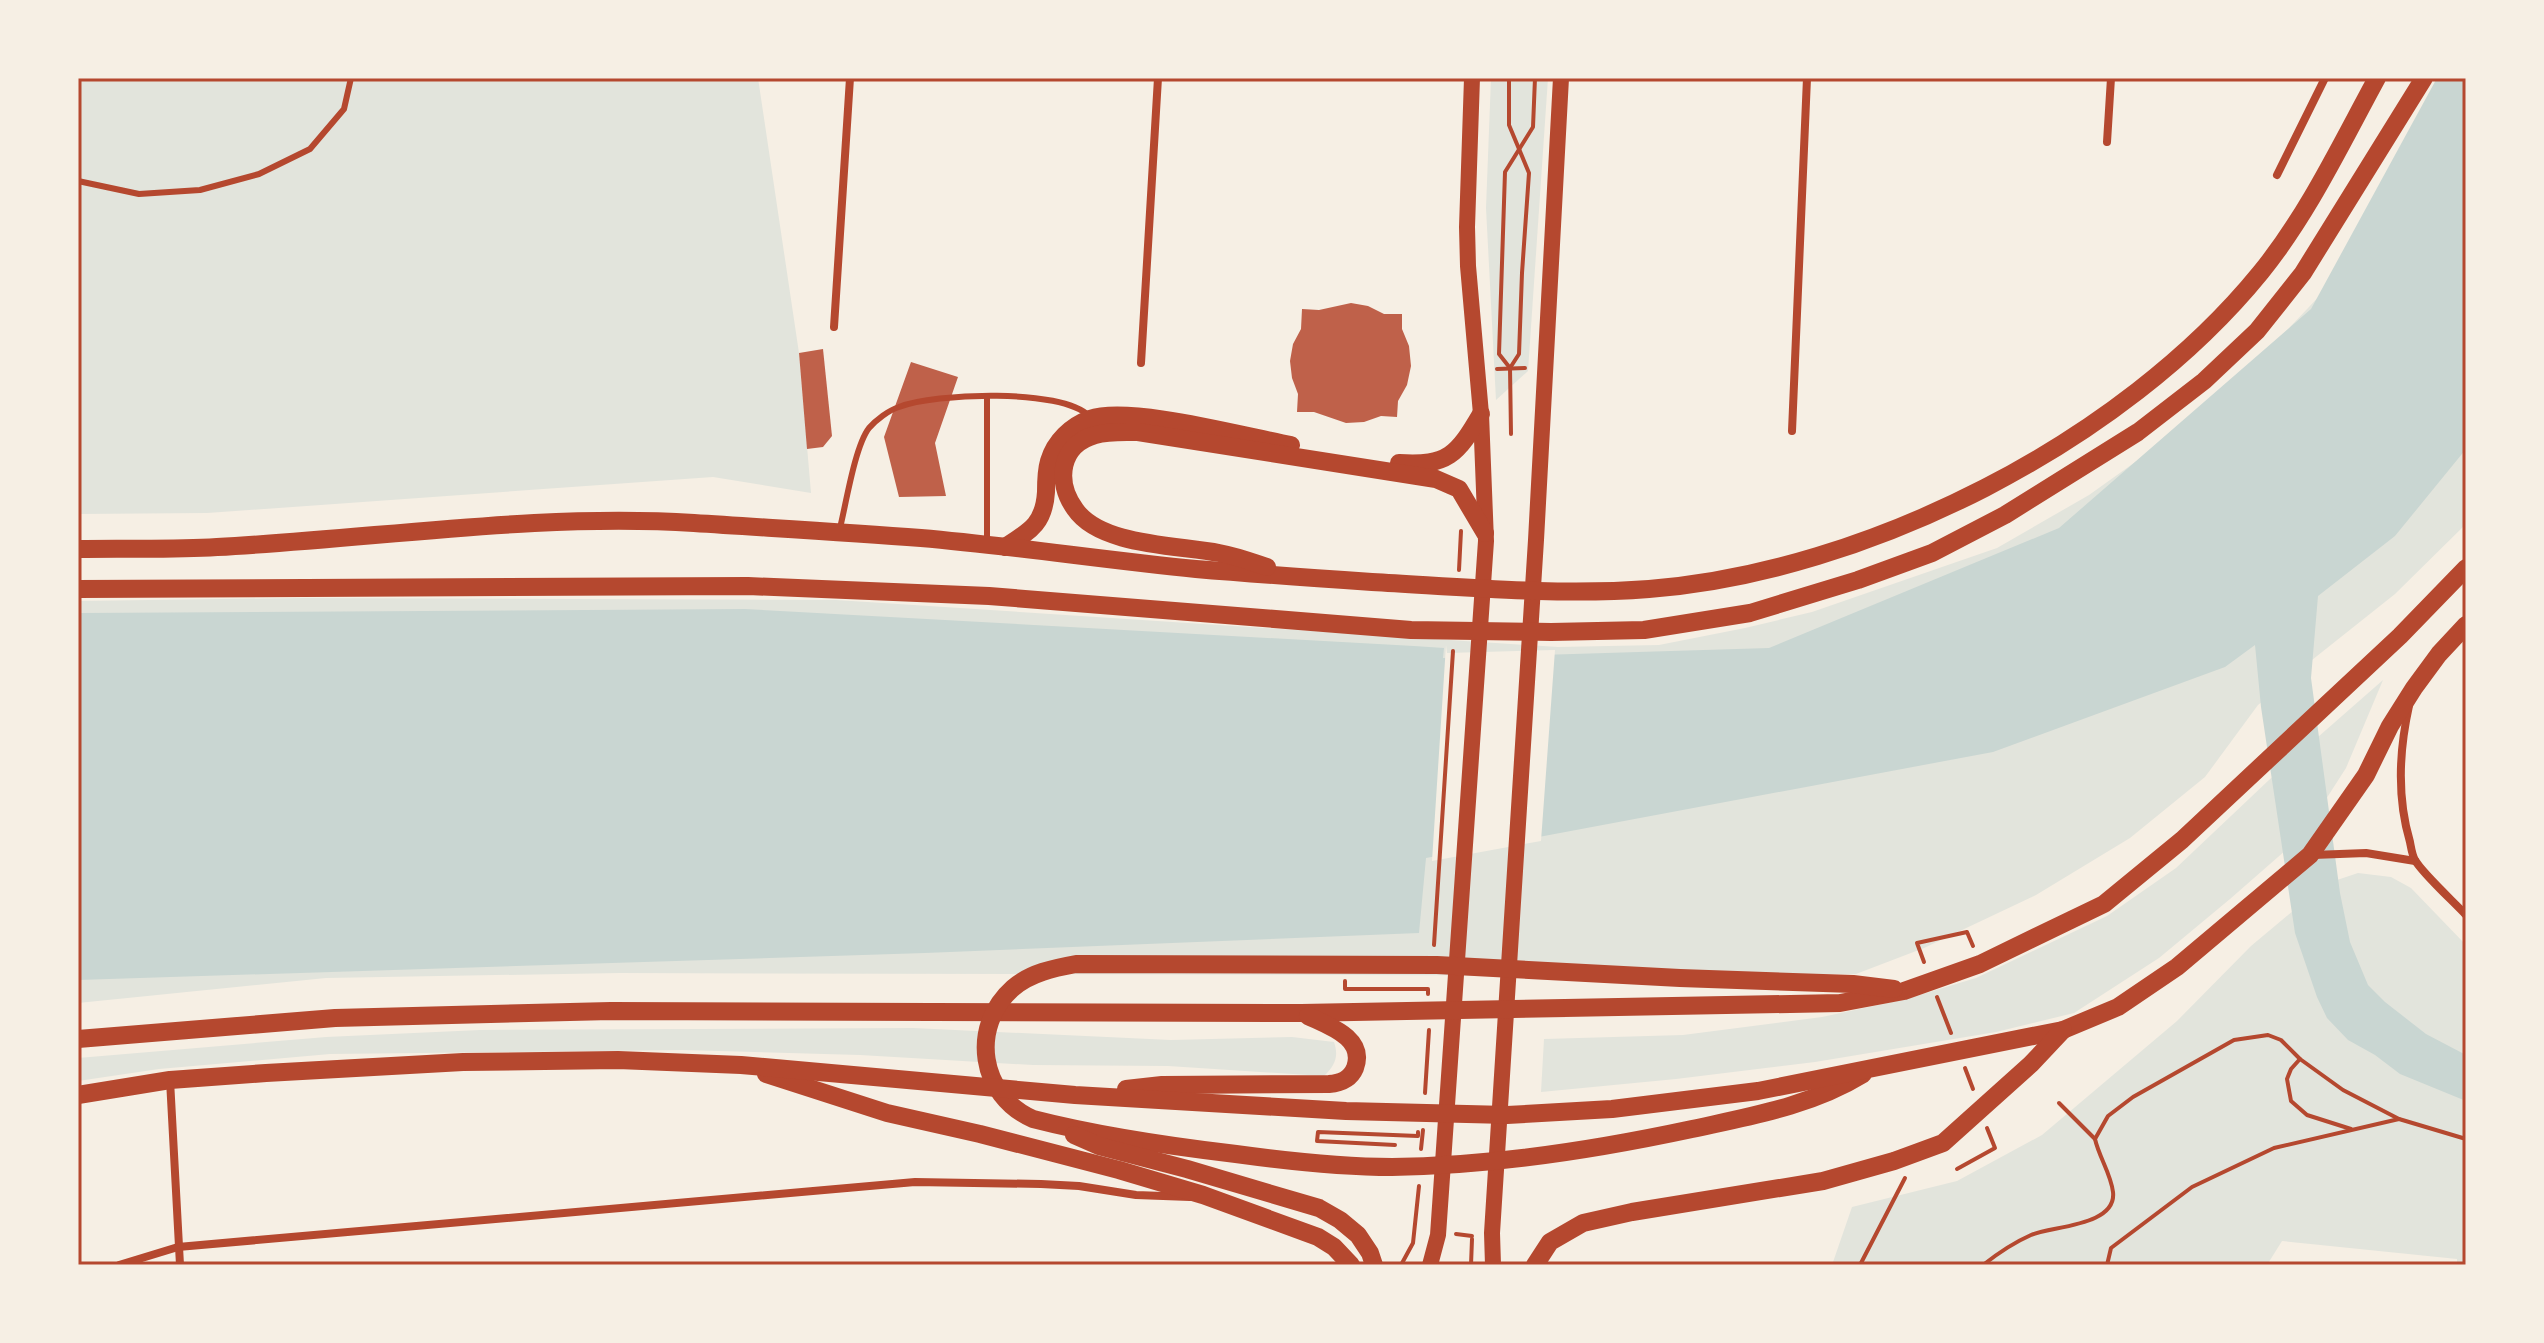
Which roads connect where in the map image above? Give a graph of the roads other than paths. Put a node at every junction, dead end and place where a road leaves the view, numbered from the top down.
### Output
1 (351, 78) edge
2 (850, 78) edge
3 (1158, 78) edge
4 (1472, 78) edge
5 (1561, 78) edge
6 (1807, 78) edge
7 (2111, 78) edge
8 (2325, 78) edge
9 (2377, 78) edge
10 (2424, 78) edge
11 (2107, 142) dead end
12 (2277, 175) dead end
13 (78, 181) edge
14 (834, 327) dead end
15 (1141, 363) dead end
16 (987, 397) junction
17 (1481, 414) junction
18 (1094, 426) junction
19 (1792, 431) dead end
20 (839, 533) junction
21 (1485, 537) junction
22 (996, 546) junction
23 (78, 549) edge
24 (2466, 568) edge
25 (1300, 577) junction
26 (78, 589) edge
27 (2466, 625) edge
28 (2414, 688) junction
29 (2310, 855) junction
30 (2415, 861) junction
31 (2466, 915) edge
32 (1904, 991) junction
33 (1301, 1013) junction
34 (2063, 1030) junction
35 (78, 1039) edge
36 (741, 1065) junction
37 (1873, 1068) junction
38 (170, 1080) junction
39 (78, 1095) edge
40 (1075, 1095) junction
41 (1062, 1126) junction
42 (1203, 1195) junction
43 (178, 1247) junction
44 (119, 1265) edge
45 (180, 1265) edge
46 (1351, 1265) edge
47 (1374, 1265) edge
48 (1430, 1265) edge
49 (1493, 1265) edge
50 (1535, 1265) edge

1 - 13 lane
2 - 14 street
3 - 15 street
4 - 17 main road
5 - 49 main road
6 - 19 street
7 - 11 street
8 - 12 street
9 - 25 main road
10 - 26 main road
16 - 18 lane
16 - 20 lane
16 - 22 lane
17 - 18 main road
17 - 21 main road
18 - 21 main road
18 - 22 main road
18 - 25 main road
20 - 22 main road
20 - 23 main road
21 - 48 main road
22 - 25 main road
24 - 32 main road
27 - 28 main road
28 - 29 main road
28 - 30 street
29 - 30 street
29 - 34 main road
30 - 31 street
32 - 33 main road
32 - 41 main road
33 - 35 main road
33 - 40 main road
34 - 37 main road
34 - 50 main road
36 - 38 main road
36 - 40 main road
36 - 42 main road
37 - 40 main road
37 - 41 main road
38 - 39 main road
38 - 43 street
41 - 47 main road
42 - 43 street
42 - 46 main road
43 - 44 street
43 - 45 street

